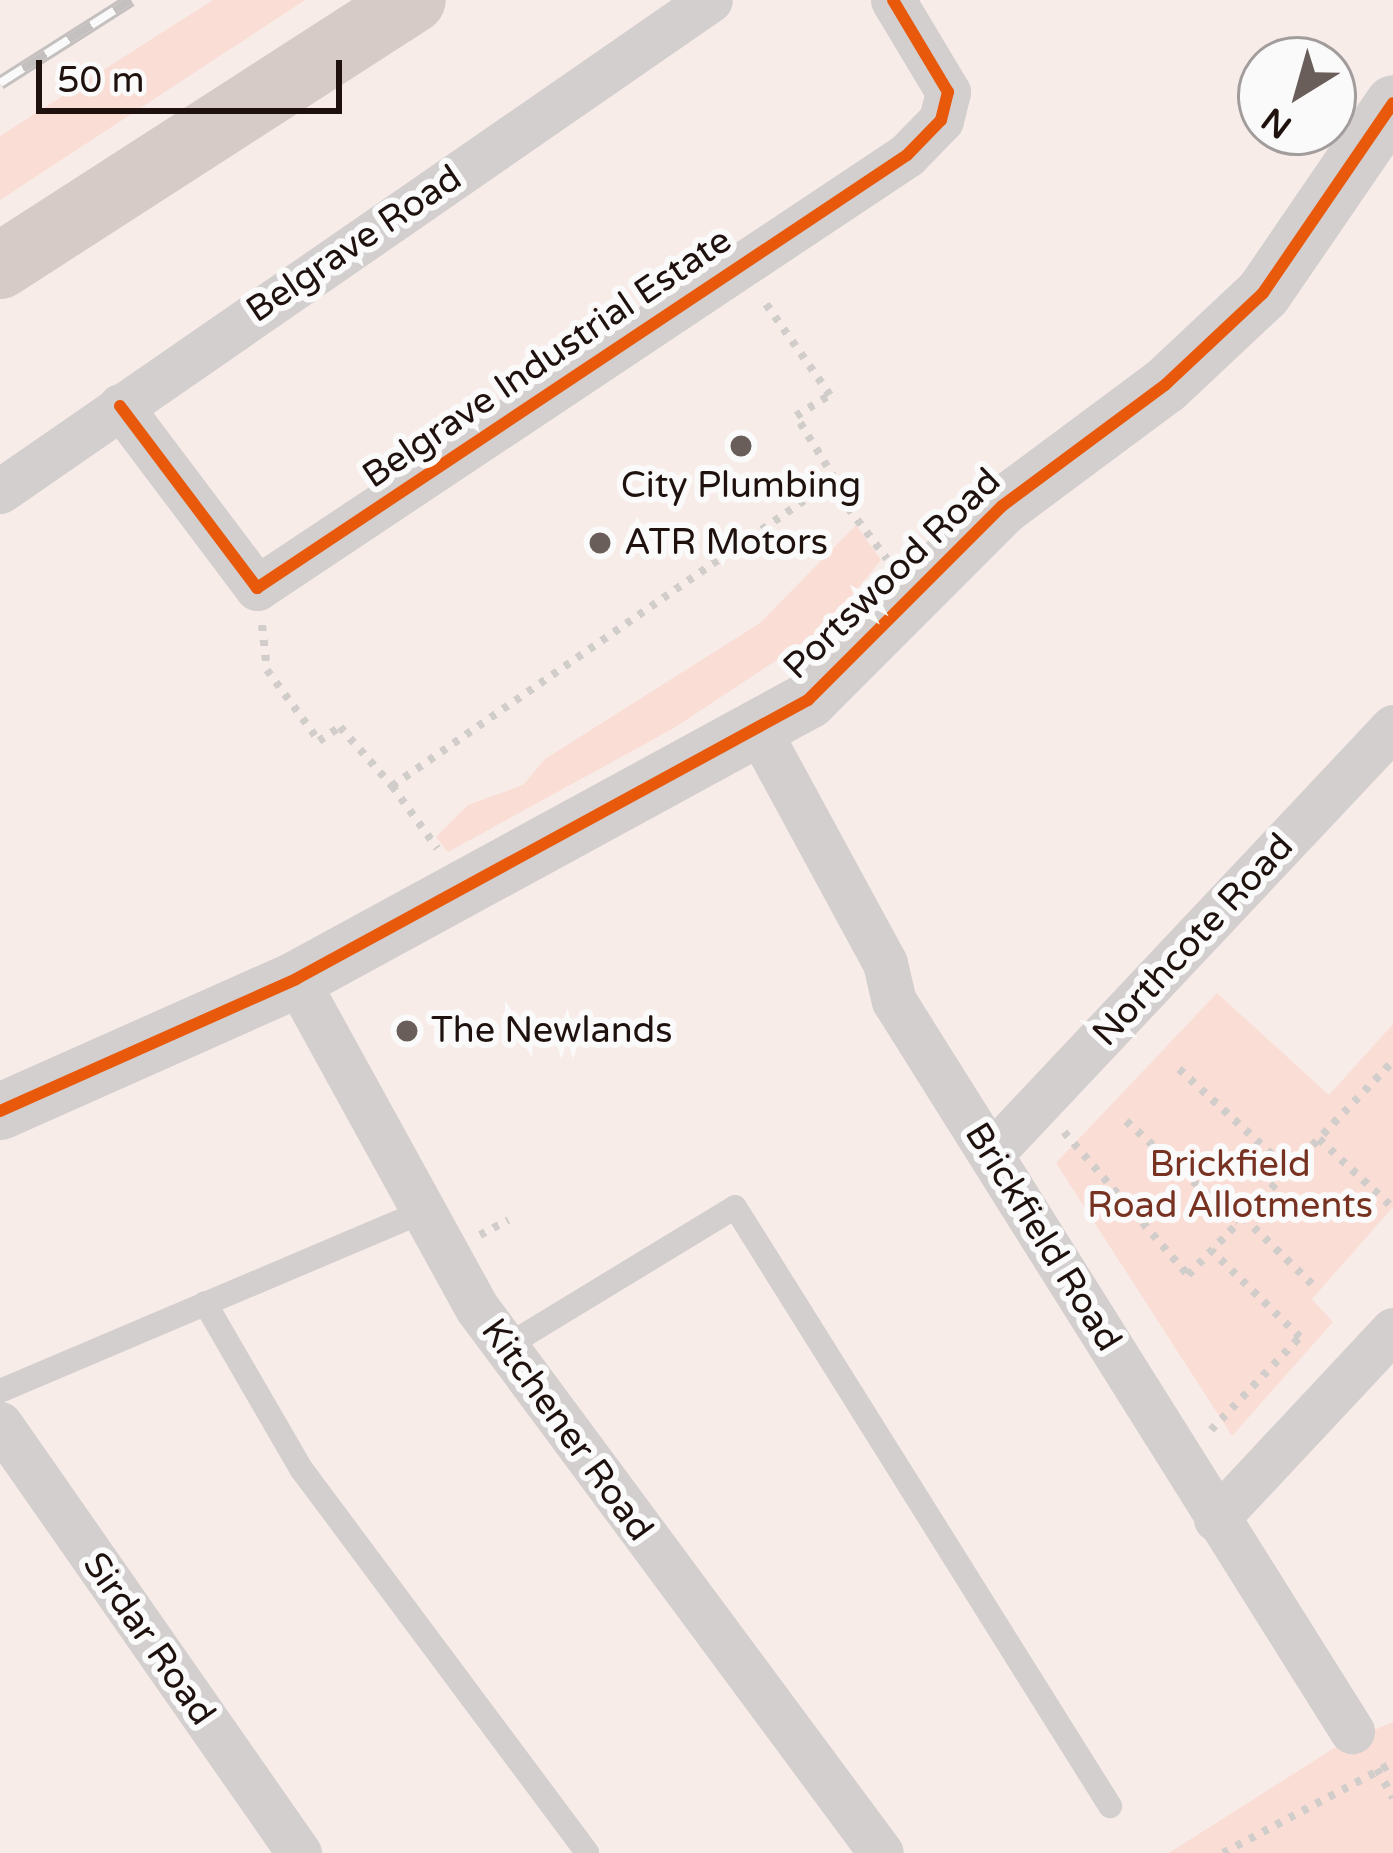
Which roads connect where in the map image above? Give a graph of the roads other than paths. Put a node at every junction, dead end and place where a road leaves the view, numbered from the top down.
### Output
1 (413, 0) edge
2 (710, 0) edge
3 (893, 0) edge
4 (1393, 103) edge
5 (0, 266) edge
6 (120, 406) junction
7 (0, 491) edge
8 (1393, 727) edge
9 (759, 731) junction
10 (296, 979) junction
11 (0, 1111) edge
12 (992, 1153) junction
13 (424, 1211) junction
14 (205, 1303) junction
15 (1393, 1330) edge
16 (505, 1347) junction
17 (0, 1391) edge
18 (0, 1424) edge
19 (1216, 1519) junction
20 (1352, 1731) dead end
21 (1110, 1806) dead end
22 (299, 1853) edge
23 (587, 1853) edge
24 (881, 1853) edge

1 - 5 main road
2 - 6 street, Belgrave Road
3 - 6 street, Belgrave Industrial Estate
4 - 9 street, Portswood Road
6 - 7 street, Belgrave Road
8 - 12 street, Northcote Road
9 - 10 street, Portswood Road
9 - 12 street, Brickfield Road
10 - 11 street, Portswood Road
10 - 13 street, Kitchener Road
12 - 19 street, Brickfield Road
13 - 14 lane
13 - 16 street, Kitchener Road
14 - 17 lane
14 - 23 lane
15 - 19 street
16 - 21 lane
16 - 24 street, Kitchener Road
18 - 22 street, Sirdar Road
19 - 20 street, Brickfield Road

